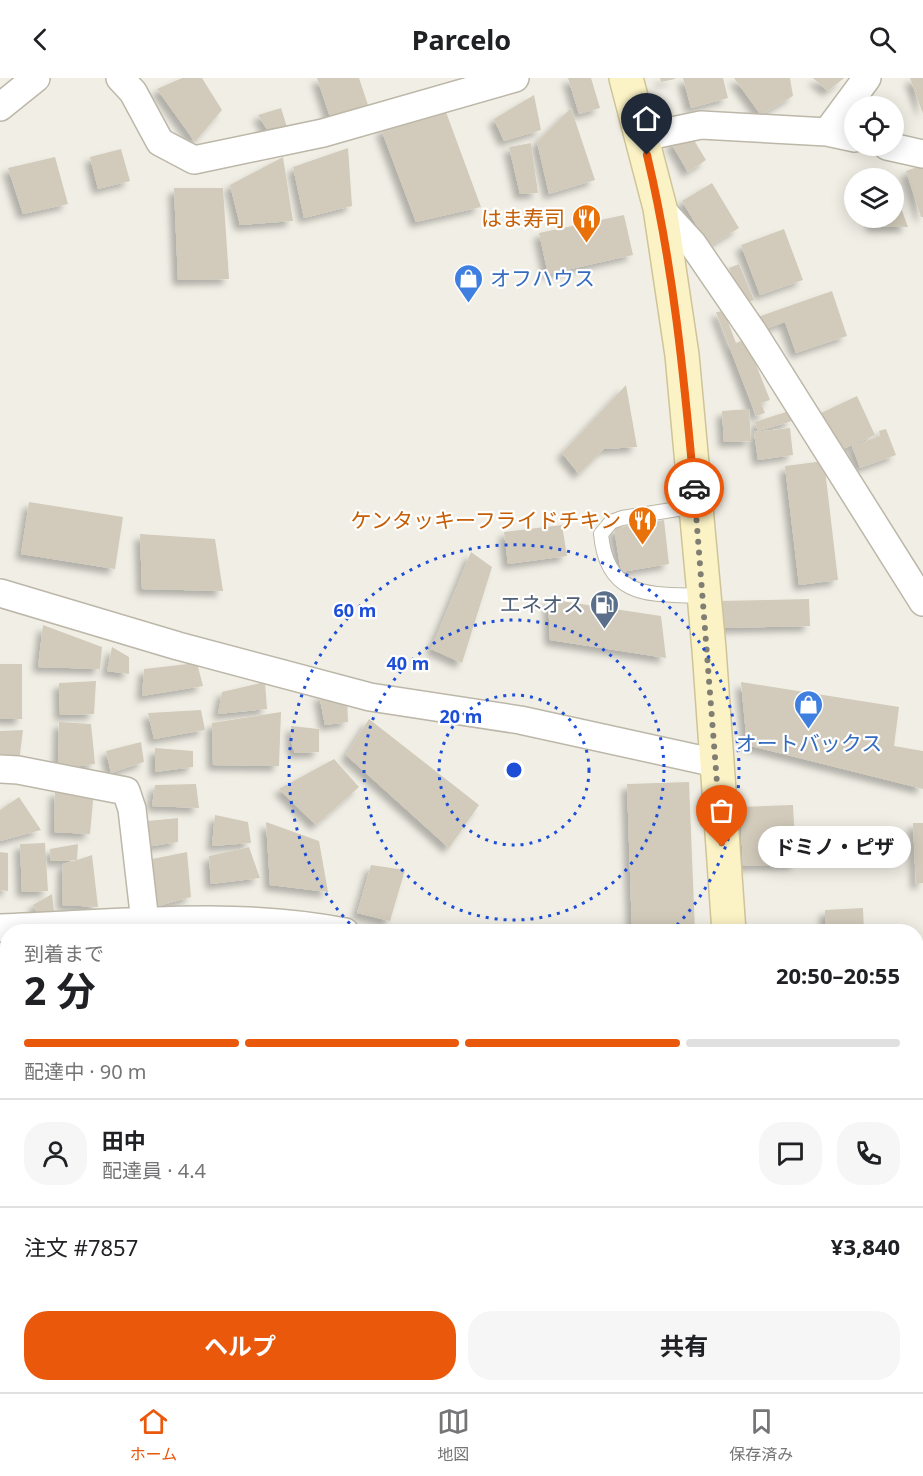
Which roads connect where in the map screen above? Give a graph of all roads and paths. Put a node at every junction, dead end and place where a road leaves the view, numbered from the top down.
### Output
1 (36, 78) edge
2 (120, 78) edge
3 (516, 78) edge
4 (626, 78) edge
5 (867, 78) edge
6 (0, 107) edge
7 (827, 132) junction
8 (844, 136) edge
9 (643, 137) junction
10 (904, 149) edge
11 (923, 153) edge
12 (660, 208) junction
13 (696, 506) junction
14 (0, 593) edge
15 (704, 596) junction
16 (923, 602) edge
17 (716, 763) junction
18 (0, 769) edge
19 (166, 924) edge
20 (234, 924) edge
21 (307, 924) edge
22 (728, 924) edge

1 - 6 street
2 - 3 street
4 - 9 main road
5 - 7 street
7 - 8 street
7 - 9 street
9 - 12 main road
10 - 11 street
12 - 13 main road
12 - 16 street
13 - 15 main road
13 - 15 lane
14 - 17 street
15 - 17 main road
17 - 22 main road
18 - 19 street
20 - 21 street

